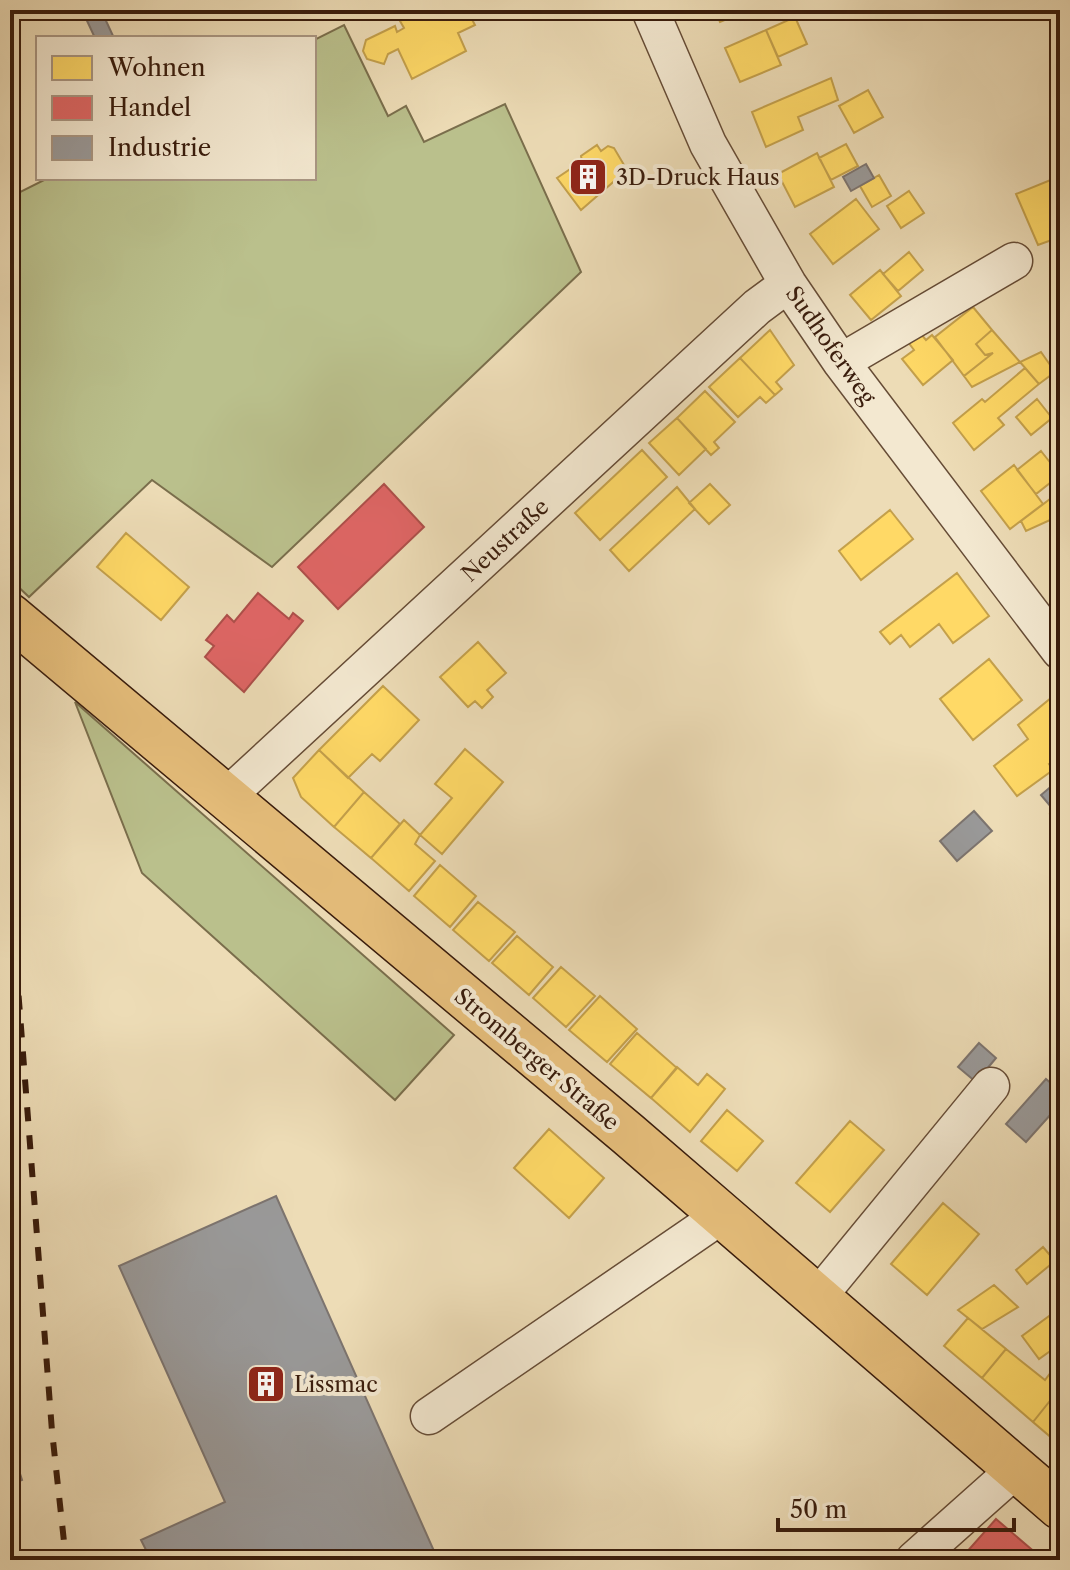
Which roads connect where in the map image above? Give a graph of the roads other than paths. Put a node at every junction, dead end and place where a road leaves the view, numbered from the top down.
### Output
1 (650, 10) edge
2 (1014, 261) dead end
3 (788, 284) junction
4 (841, 362) junction
5 (10, 616) edge
6 (1060, 651) edge
7 (224, 799) junction
8 (991, 1086) dead end
9 (722, 1215) junction
10 (817, 1298) junction
11 (429, 1416) dead end
12 (1015, 1470) junction
13 (1060, 1507) edge
14 (914, 1560) edge

1 - 3 street, Sudhoferweg
2 - 4 street
3 - 4 street, Sudhoferweg
3 - 7 street, Neustraße
4 - 6 street, Sudhoferweg
5 - 7 main road, Stromberger Straße
7 - 9 main road, Stromberger Straße
8 - 10 street
9 - 10 main road, Stromberger Straße
9 - 11 street
10 - 12 main road, Stromberger Straße
12 - 13 main road, Stromberger Straße
12 - 14 street

